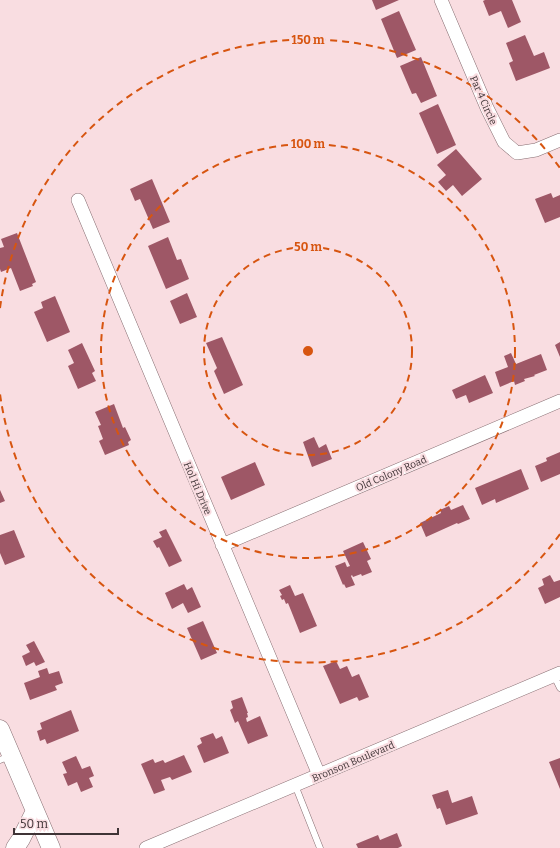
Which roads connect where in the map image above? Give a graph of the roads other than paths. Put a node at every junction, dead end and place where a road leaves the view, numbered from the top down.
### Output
1 (441, 0) edge
2 (560, 140) edge
3 (78, 200) dead end
4 (560, 401) edge
5 (222, 545) junction
6 (557, 674) edge
7 (560, 688) edge
8 (0, 729) edge
9 (6, 758) edge
10 (319, 776) junction
11 (295, 785) junction
12 (35, 811) junction
13 (15, 848) edge
14 (51, 848) edge
15 (146, 848) edge
16 (320, 848) edge

1 - 2 street, Par 4 Circle
3 - 5 street, Hol Hi Drive
4 - 5 street, Old Colony Road
5 - 10 street, Hol Hi Drive
6 - 7 lane
6 - 10 street, Bronson Boulevard
8 - 9 street
9 - 12 street
10 - 11 street, Bronson Boulevard
11 - 15 street, Bronson Boulevard
11 - 16 lane
12 - 13 street
12 - 14 street

